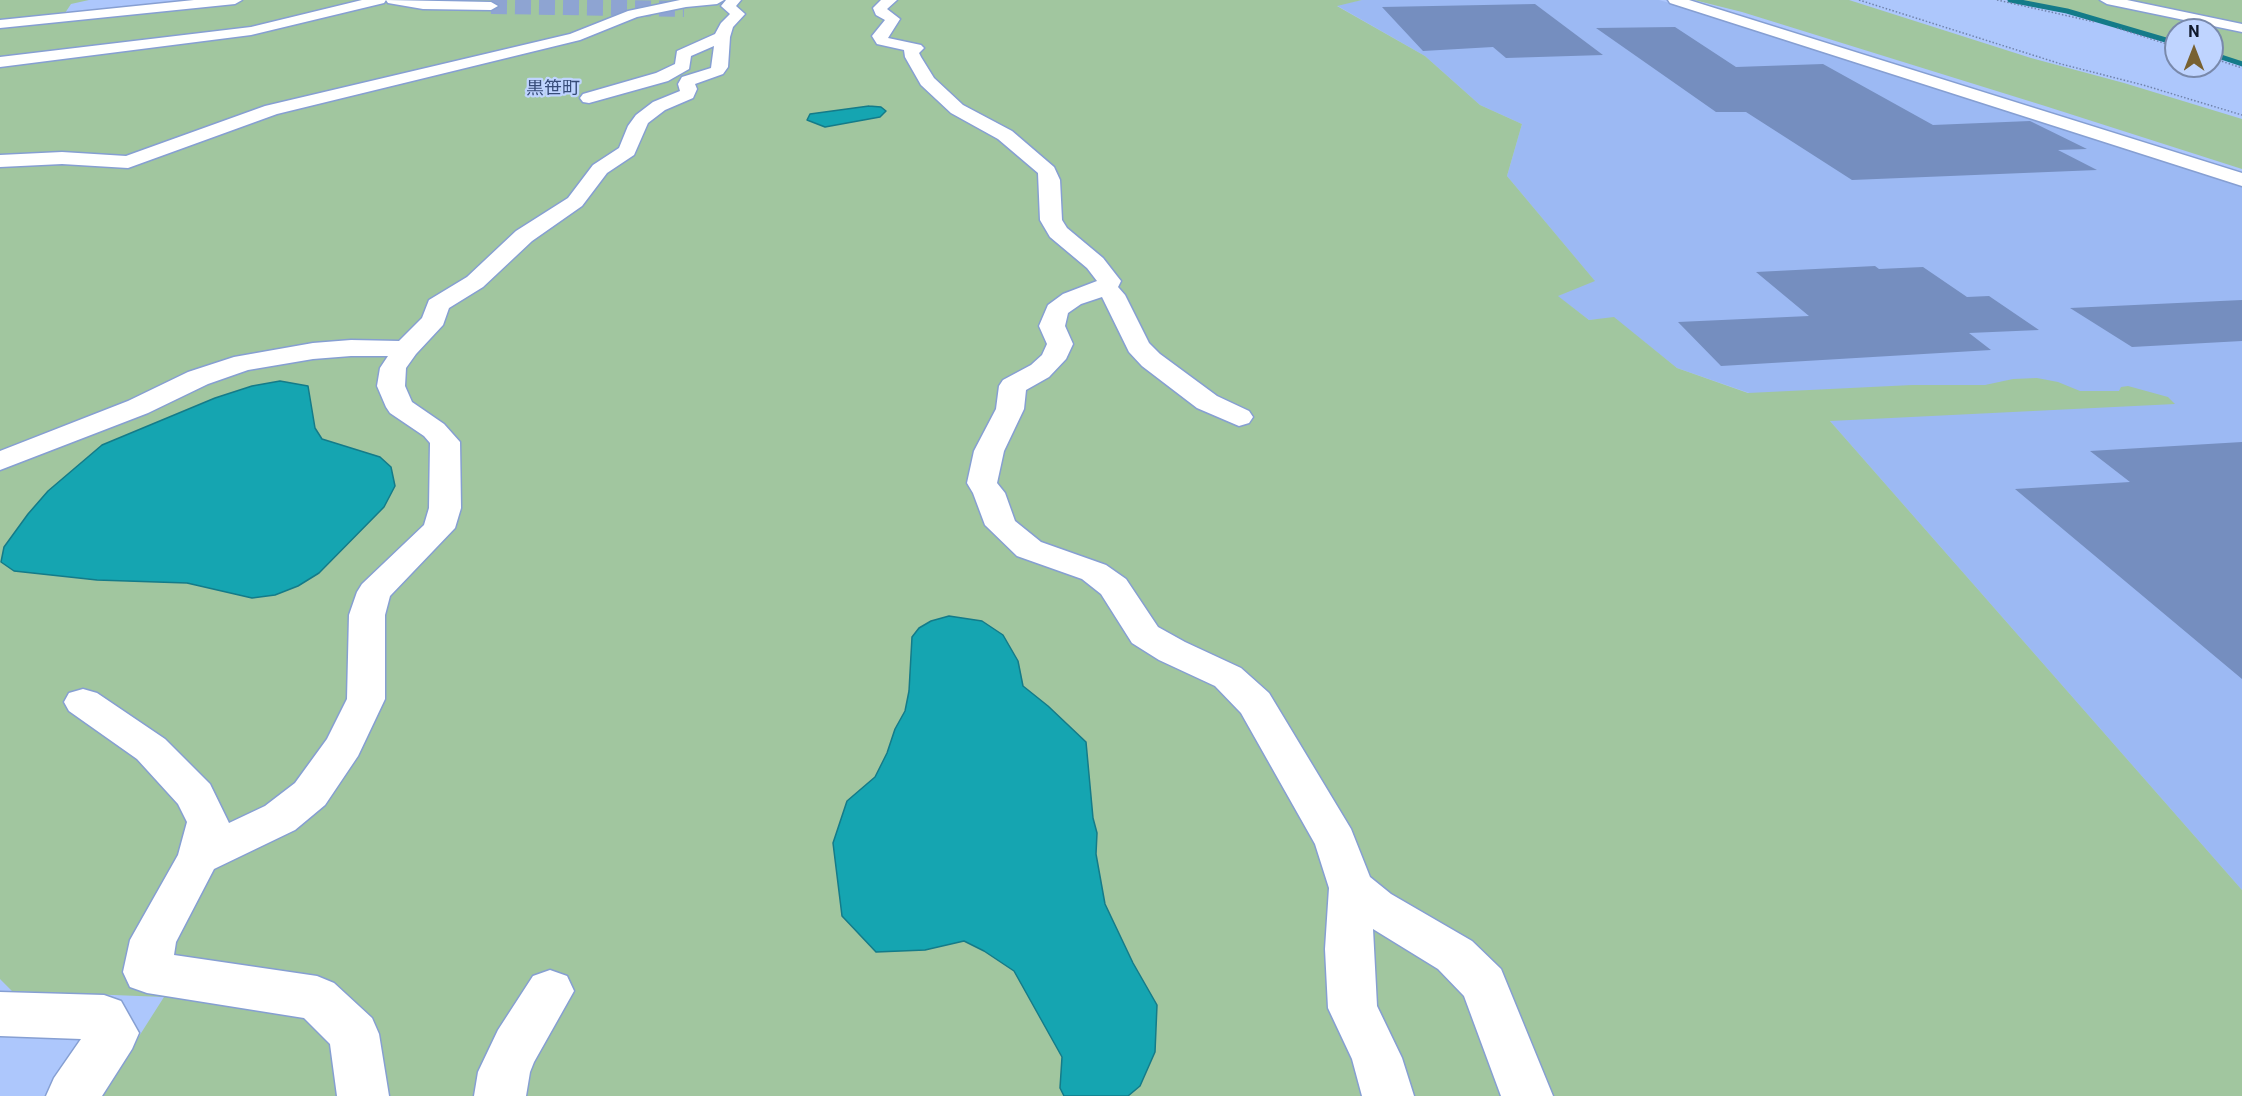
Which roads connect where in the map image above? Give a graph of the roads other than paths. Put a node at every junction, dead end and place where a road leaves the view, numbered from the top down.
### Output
1 (235, 0) edge
2 (356, 0) edge
3 (379, 0) edge
4 (394, 0) edge
5 (890, 0) edge
6 (1675, 0) edge
7 (2107, 0) edge
8 (491, 6) dead end
9 (684, 9) tunnel mouth
10 (726, 11) edge
11 (259, 13) dead end
12 (0, 24) edge
13 (2242, 28) edge
14 (0, 62) edge
15 (32, 75) dead end
16 (0, 79) edge
17 (589, 98) dead end
18 (0, 161) edge
19 (2242, 180) edge
20 (1106, 288) junction
21 (406, 350) junction
22 (1239, 417) dead end
23 (0, 461) edge
24 (83, 702) dead end
25 (199, 857) junction
26 (1351, 888) junction
27 (550, 991) dead end
28 (0, 1014) edge
29 (72, 1096) edge
30 (363, 1096) edge
31 (500, 1096) edge
32 (1388, 1096) edge
33 (1527, 1096) edge

1 - 12 street
2 - 11 street
3 - 14 street
4 - 8 street
5 - 20 street
6 - 19 street
7 - 13 street
9 - 10 street
10 - 17 street
10 - 18 street
10 - 21 street
15 - 16 street
20 - 22 street
20 - 26 street
21 - 23 street
21 - 25 street
24 - 25 street
25 - 30 street
26 - 32 street
26 - 33 street
27 - 31 street
28 - 29 street

